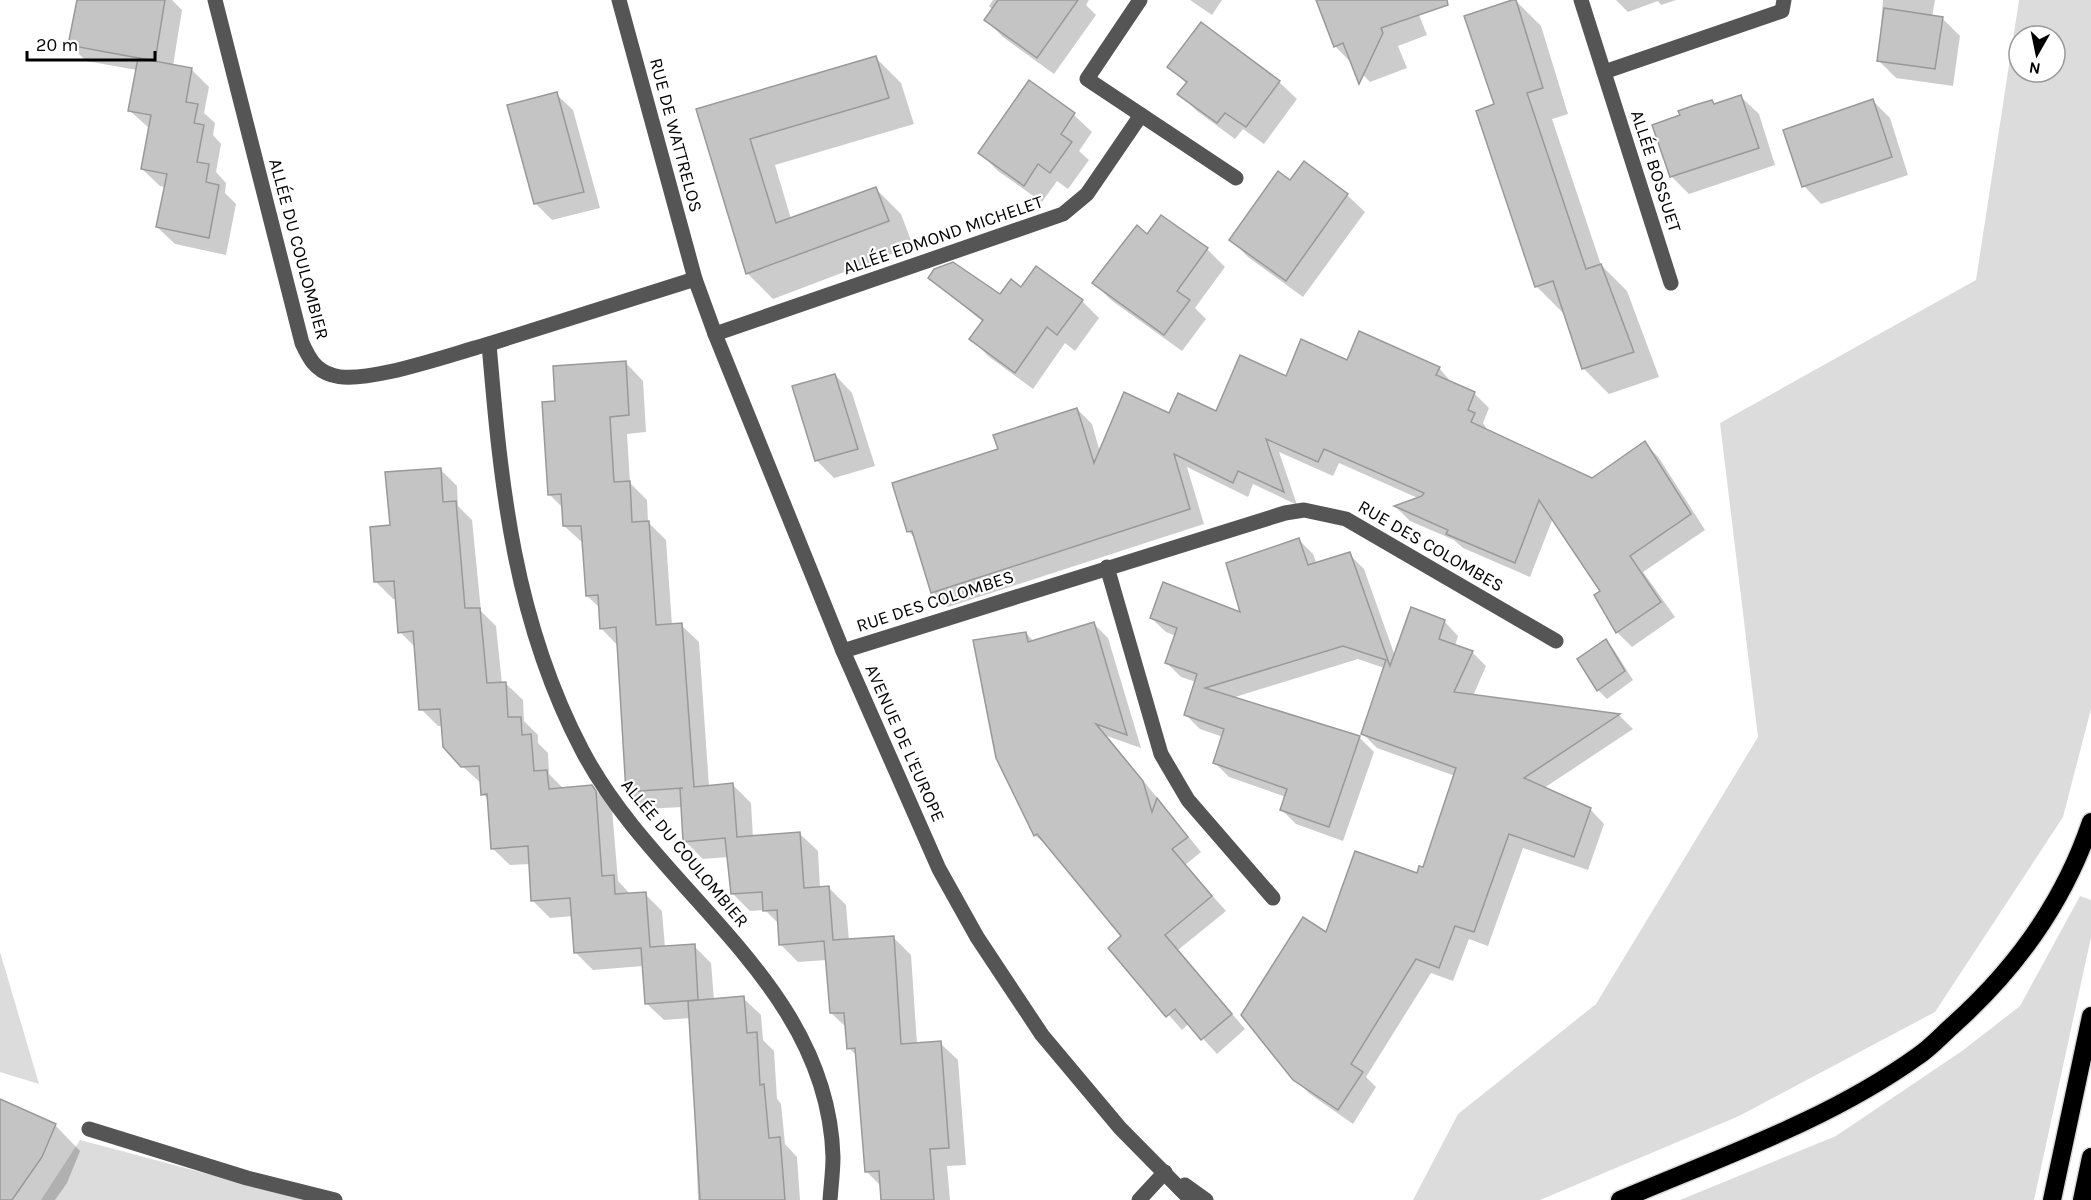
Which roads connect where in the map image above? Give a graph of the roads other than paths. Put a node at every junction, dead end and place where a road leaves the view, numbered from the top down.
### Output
1 (215, 0) edge
2 (619, 0) edge
3 (1140, 0) edge
4 (1581, 0) edge
5 (1784, 0) edge
6 (1604, 72) junction
7 (1141, 115) junction
8 (1236, 178) dead end
9 (695, 279) junction
10 (1671, 283) dead end
11 (715, 334) junction
12 (489, 344) junction
13 (1107, 567) junction
14 (1556, 641) dead end
15 (843, 651) junction
16 (2091, 822) edge
17 (1273, 898) dead end
18 (2091, 1016) edge
19 (90, 1129) dead end
20 (2091, 1157) edge
21 (1165, 1172) junction
22 (335, 1200) edge
23 (830, 1200) edge
24 (1139, 1200) edge
25 (1191, 1200) edge
26 (1206, 1200) edge
27 (1620, 1200) edge
28 (2052, 1200) edge
29 (2082, 1200) edge

1 - 12 street, ALLÉE DU COULOMBIER
2 - 9 street, RUE DE WATTRELOS
3 - 7 street
4 - 6 street, ALLÉE BOSSUET
5 - 6 street
6 - 10 street, ALLÉE BOSSUET
7 - 8 street
7 - 11 street, ALLÉE EDMOND MICHELET
9 - 11 street, AVENUE DE L'EUROPE
9 - 12 street, ALLÉE DU COULOMBIER
11 - 15 street, AVENUE DE L'EUROPE
12 - 23 street, ALLÉE DU COULOMBIER
13 - 14 street, RUE DES COLOMBES
13 - 15 street, RUE DES COLOMBES
13 - 17 street
15 - 21 street, AVENUE DE L'EUROPE
16 - 27 highway
18 - 28 highway
19 - 22 street
20 - 29 highway
21 - 24 street
21 - 25 street, AVENUE DE L'EUROPE
21 - 26 street, AVENUE DE L'EUROPE

